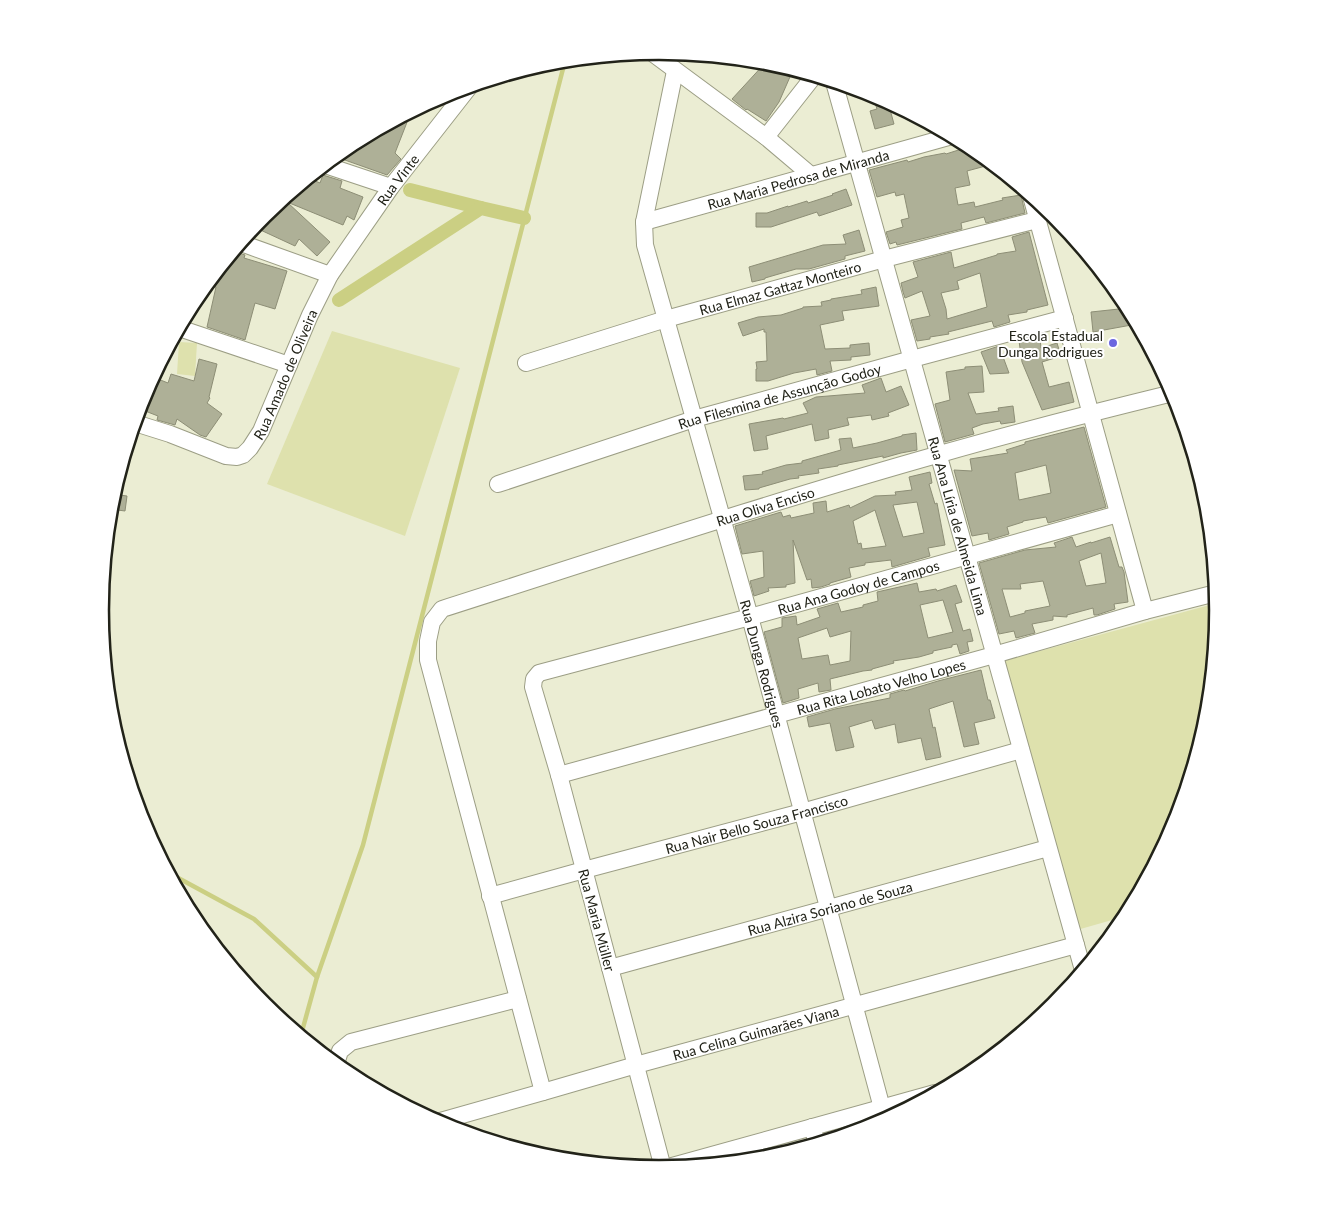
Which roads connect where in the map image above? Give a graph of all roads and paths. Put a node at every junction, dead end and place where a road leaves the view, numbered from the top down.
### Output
1 (661, 60) edge
2 (675, 71) junction
3 (810, 81) edge
4 (836, 89) edge
5 (456, 99) edge
6 (766, 137) junction
7 (942, 139) edge
8 (857, 162) junction
9 (333, 168) edge
10 (812, 176) junction
11 (391, 187) junction
12 (1034, 207) edge
13 (1037, 220) junction
14 (644, 222) junction
15 (247, 245) edge
16 (884, 259) junction
17 (330, 275) junction
18 (1065, 318) junction
19 (666, 319) junction
20 (186, 330) edge
21 (912, 358) junction
22 (526, 363) dead end
23 (289, 365) junction
24 (1165, 395) edge
25 (1091, 413) junction
26 (694, 419) junction
27 (141, 425) edge
28 (938, 454) junction
29 (498, 484) dead end
30 (1118, 514) junction
31 (723, 519) junction
32 (967, 555) junction
33 (1209, 595) edge
34 (1145, 611) junction
35 (750, 617) junction
36 (994, 655) junction
37 (539, 673) joint
38 (776, 714) junction
39 (1021, 750) junction
40 (558, 775) junction
41 (802, 812) junction
42 (1048, 848) junction
43 (584, 870) junction
44 (490, 896) junction
45 (828, 908) junction
46 (1076, 945) junction
47 (1081, 963) edge
48 (610, 968) junction
49 (518, 999) junction
50 (854, 1006) junction
51 (338, 1056) edge
52 (636, 1065) junction
53 (543, 1092) junction
54 (905, 1102) edge
55 (882, 1108) junction
56 (450, 1118) edge
57 (812, 1127) junction
58 (815, 1137) edge
59 (697, 1159) edge
60 (662, 1160) edge

1 - 2 street
2 - 6 street
2 - 14 street, Rua Dunga Rodrigues
3 - 6 street
4 - 8 street, Rua Ana Líria de Almeida Lima
5 - 11 street, Rua Vinte
6 - 10 street
7 - 8 street, Rua Maria Pedrosa de Miranda
8 - 10 street, Rua Maria Pedrosa de Miranda
8 - 16 street, Rua Ana Líria de Almeida Lima
9 - 11 street
10 - 14 street, Rua Maria Pedrosa de Miranda
11 - 17 street, Rua Vinte
12 - 13 street
13 - 16 street, Rua Elmaz Gattaz Monteiro
13 - 18 street
14 - 19 street, Rua Dunga Rodrigues
15 - 17 street
16 - 19 street, Rua Elmaz Gattaz Monteiro
16 - 21 street, Rua Ana Líria de Almeida Lima
17 - 23 street, Rua Amado de Oliveira
18 - 21 street, Rua Filesmina de Assunção Godoy
18 - 25 street
19 - 22 street, Rua Elmaz Gattaz Monteiro
19 - 26 street, Rua Dunga Rodrigues
20 - 23 street
21 - 26 street, Rua Filesmina de Assunção Godoy
21 - 28 street, Rua Ana Líria de Almeida Lima
23 - 27 street, Rua Amado de Oliveira
24 - 25 street, Rua Oliva Enciso
25 - 28 street, Rua Oliva Enciso
25 - 30 street
26 - 29 street, Rua Filesmina de Assunção Godoy
26 - 31 street, Rua Dunga Rodrigues
28 - 31 street, Rua Oliva Enciso
28 - 32 street, Rua Ana Líria de Almeida Lima
30 - 32 street, Rua Ana Godoy de Campos
30 - 34 street
31 - 35 street, Rua Dunga Rodrigues
31 - 44 street, Rua Oliva Enciso
32 - 35 street, Rua Ana Godoy de Campos
32 - 36 street, Rua Ana Líria de Almeida Lima
33 - 34 street, Rua Rita Lobato Velho Lopes
34 - 36 street, Rua Rita Lobato Velho Lopes
35 - 37 street, Rua Ana Godoy de Campos
35 - 38 street, Rua Dunga Rodrigues
36 - 38 street, Rua Rita Lobato Velho Lopes
36 - 39 street, Rua Ana Líria de Almeida Lima
37 - 40 street, Rua Maria Müller
38 - 40 street, Rua Rita Lobato Velho Lopes
38 - 41 street, Rua Dunga Rodrigues
39 - 41 street, Rua Nair Bello Souza Francisco
39 - 42 street, Rua Ana Líria de Almeida Lima
40 - 43 street, Rua Maria Müller
41 - 43 street, Rua Nair Bello Souza Francisco
41 - 45 street, Rua Dunga Rodrigues
42 - 45 street, Rua Alzira Soriano de Souza
42 - 46 street, Rua Ana Líria de Almeida Lima
43 - 44 street, Rua Nair Bello Souza Francisco
43 - 48 street, Rua Maria Müller
44 - 49 street
45 - 48 street, Rua Alzira Soriano de Souza
45 - 50 street, Rua Dunga Rodrigues
46 - 47 street, Rua Ana Líria de Almeida Lima
46 - 50 street, Rua Celina Guimarães Viana
48 - 52 street, Rua Maria Müller
49 - 51 street
49 - 53 street
50 - 52 street, Rua Celina Guimarães Viana
50 - 55 street, Rua Dunga Rodrigues
52 - 53 street, Rua Celina Guimarães Viana
52 - 60 street, Rua Maria Müller
53 - 56 street, Rua Celina Guimarães Viana
54 - 55 street
55 - 57 street
57 - 58 street
57 - 59 street

